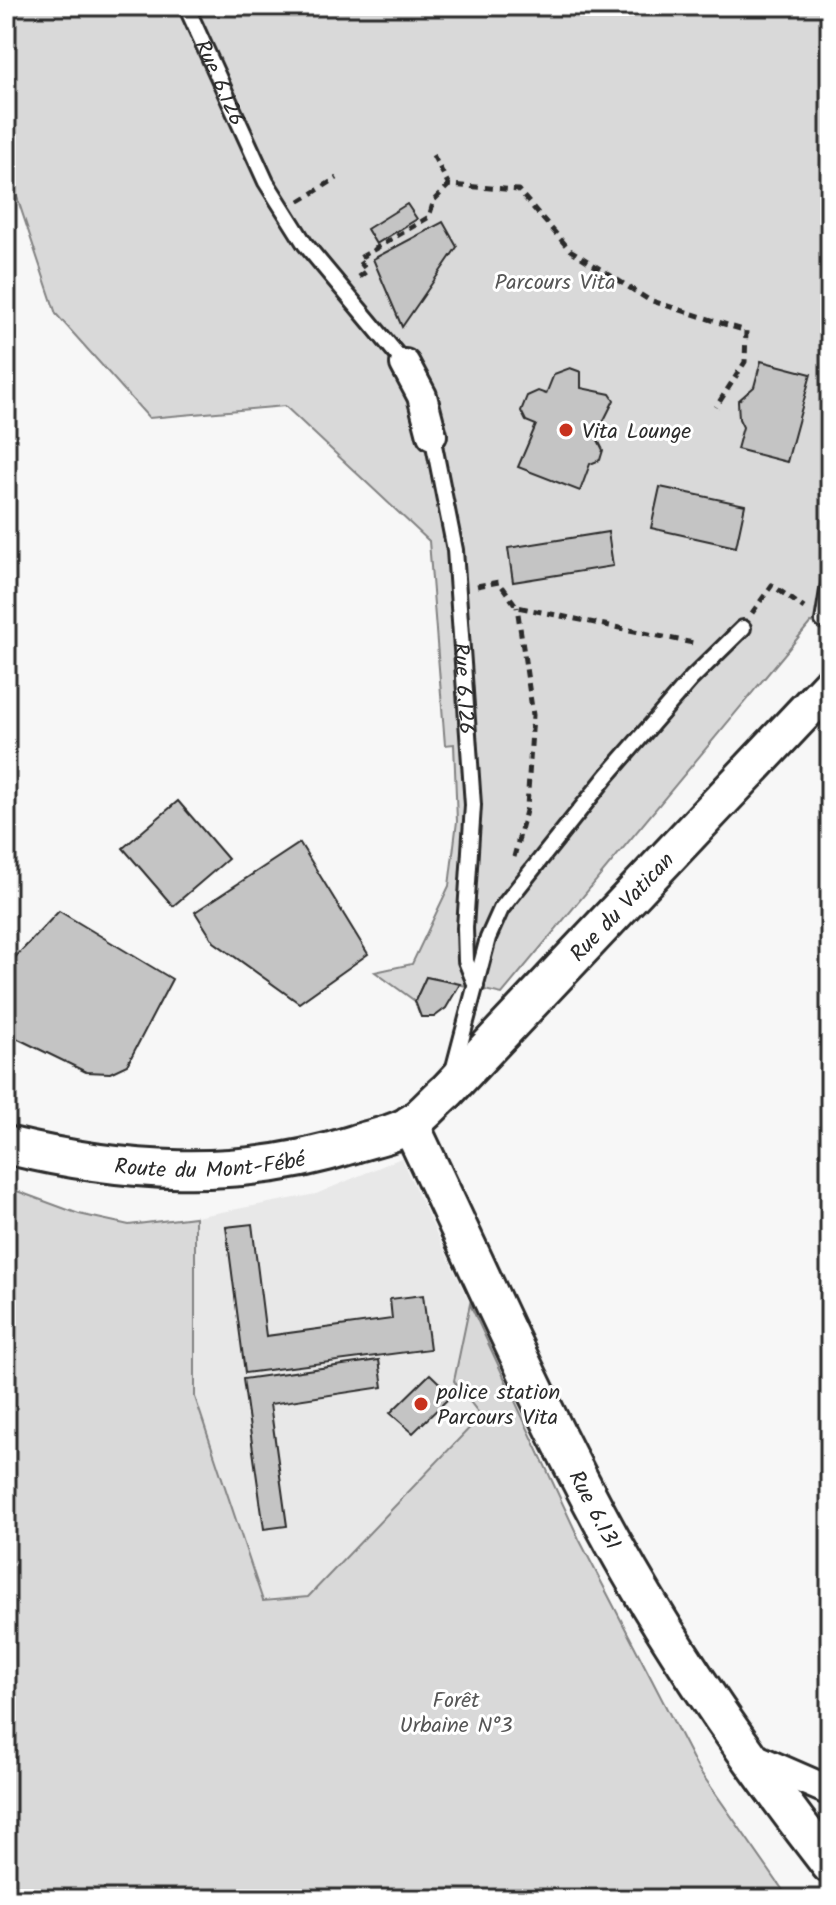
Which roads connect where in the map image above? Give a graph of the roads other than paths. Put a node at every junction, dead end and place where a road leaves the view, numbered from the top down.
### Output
1 (186, 6) edge
2 (405, 364) joint
3 (432, 435) joint
4 (830, 578) edge
5 (823, 618) road end
6 (743, 628) road end
7 (830, 685) edge
8 (477, 988) junction
9 (447, 1091) junction
10 (410, 1124) junction
11 (6, 1145) edge
12 (744, 1754) junction
13 (830, 1791) edge
14 (830, 1865) edge

1 - 2 lane, Rue 6.126
2 - 3 street, Rue 6.126
3 - 8 lane, Rue 6.126
4 - 5 lane
6 - 8 lane
7 - 9 street, Rue du Vatican
8 - 9 lane
9 - 10 street, Rue du Vatican
10 - 11 street, Route du Mont-Fébé
10 - 12 street, Rue 6.131
12 - 13 street
12 - 14 street, Rue 6.131

